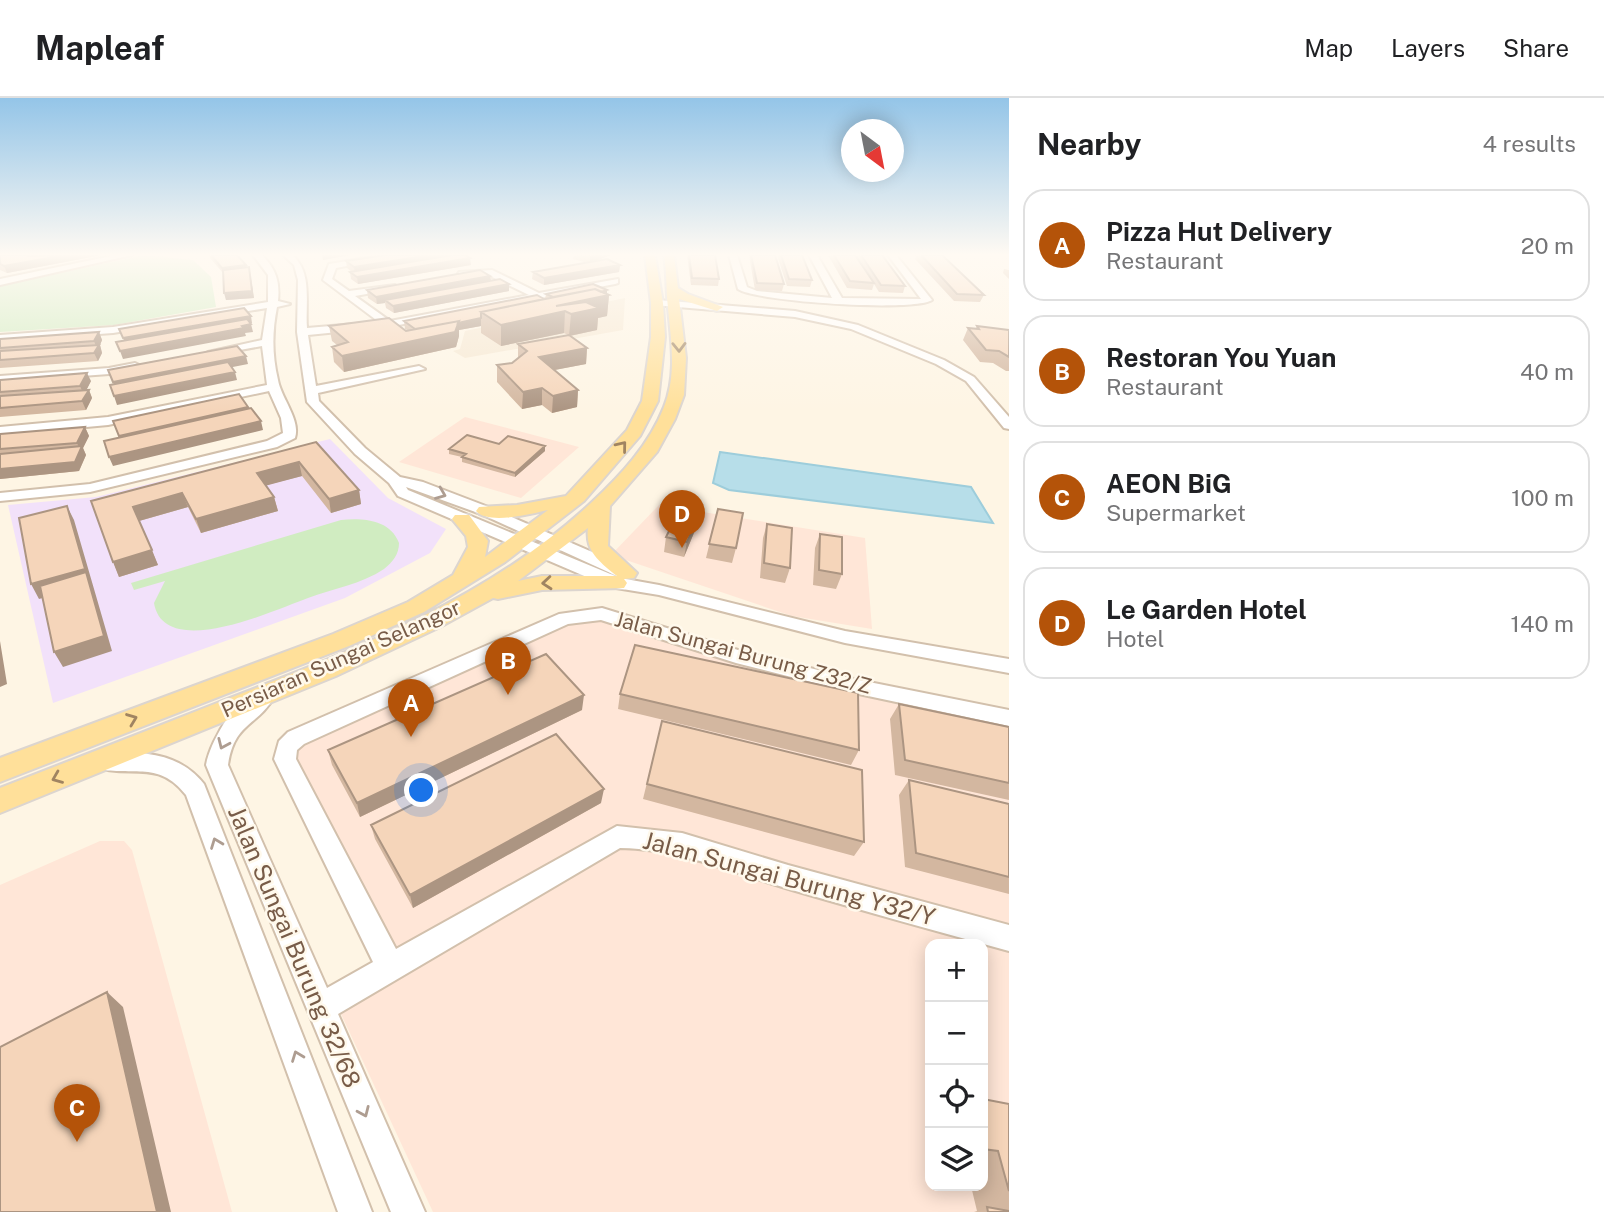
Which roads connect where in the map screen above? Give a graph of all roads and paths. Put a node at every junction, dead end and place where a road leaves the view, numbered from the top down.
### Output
1 (256, 307) edge
2 (273, 307) edge
3 (300, 307) edge
4 (366, 307) edge
5 (475, 307) edge
6 (657, 307) edge
7 (674, 307) edge
8 (680, 307) edge
9 (717, 307) joint
10 (835, 307) edge
11 (826, 319) junction
12 (388, 324) junction
13 (302, 332) junction
14 (0, 338) edge
15 (267, 342) junction
16 (201, 354) edge
17 (149, 363) edge
18 (417, 366) dead end
19 (0, 379) edge
20 (273, 387) junction
21 (313, 390) junction
22 (1009, 425) edge
23 (290, 428) joint
24 (0, 431) edge
25 (399, 487) junction
26 (0, 497) edge
27 (577, 497) junction
28 (601, 506) junction
29 (486, 511) junction
30 (462, 519) junction
31 (525, 537) junction
32 (550, 548) junction
33 (621, 578) junction
34 (470, 589) junction
35 (1009, 666) edge
36 (267, 694) junction
37 (1009, 718) edge
38 (100, 761) junction
39 (0, 770) edge
40 (0, 801) edge
41 (1009, 938) edge
42 (390, 967) junction
43 (319, 1009) junction
44 (355, 1212) edge
45 (408, 1212) edge

1 - 14 street
2 - 15 street
3 - 13 street
4 - 12 street
5 - 12 street
27 -> 6 main road, Persiaran Sungai Selangor
7 -> 28 main road, Persiaran Sungai Selangor
8 - 9 main road
9 - 11 street
10 - 11 street
11 - 22 street
12 - 13 street
13 - 21 street
15 - 16 street
15 - 20 street
17 - 19 street
18 - 21 street
20 - 23 street
20 - 24 street
21 - 25 street
23 - 26 street
25 -> 29 street
25 - 30 street
27 - 29 main road
27 - 31 main road, Persiaran Sungai Selangor
28 - 32 main road, Persiaran Sungai Selangor
28 - 33 main road
29 - 31 street
30 - 31 street
30 - 34 main road
31 - 32 street
31 - 34 main road, Persiaran Sungai Selangor
32 - 33 street
32 - 34 main road, Persiaran Sungai Selangor
33 -> 34 main road
33 - 35 street
34 - 36 main road, Persiaran Sungai Selangor
39 -> 34 main road, Persiaran Sungai Selangor
36 - 38 main road, Persiaran Sungai Selangor
36 -> 43 street, Jalan Sungai Burung 32/68
37 - 42 street, Jalan Sungai Burung Z32/Z
38 -> 40 main road, Persiaran Sungai Selangor
44 -> 38 street, Jalan Sungai Burung 32/68
41 - 42 street, Jalan Sungai Burung Y32/Y
42 - 43 street, Jalan Sungai Burung Y32/Y
43 -> 45 street, Jalan Sungai Burung 32/68

